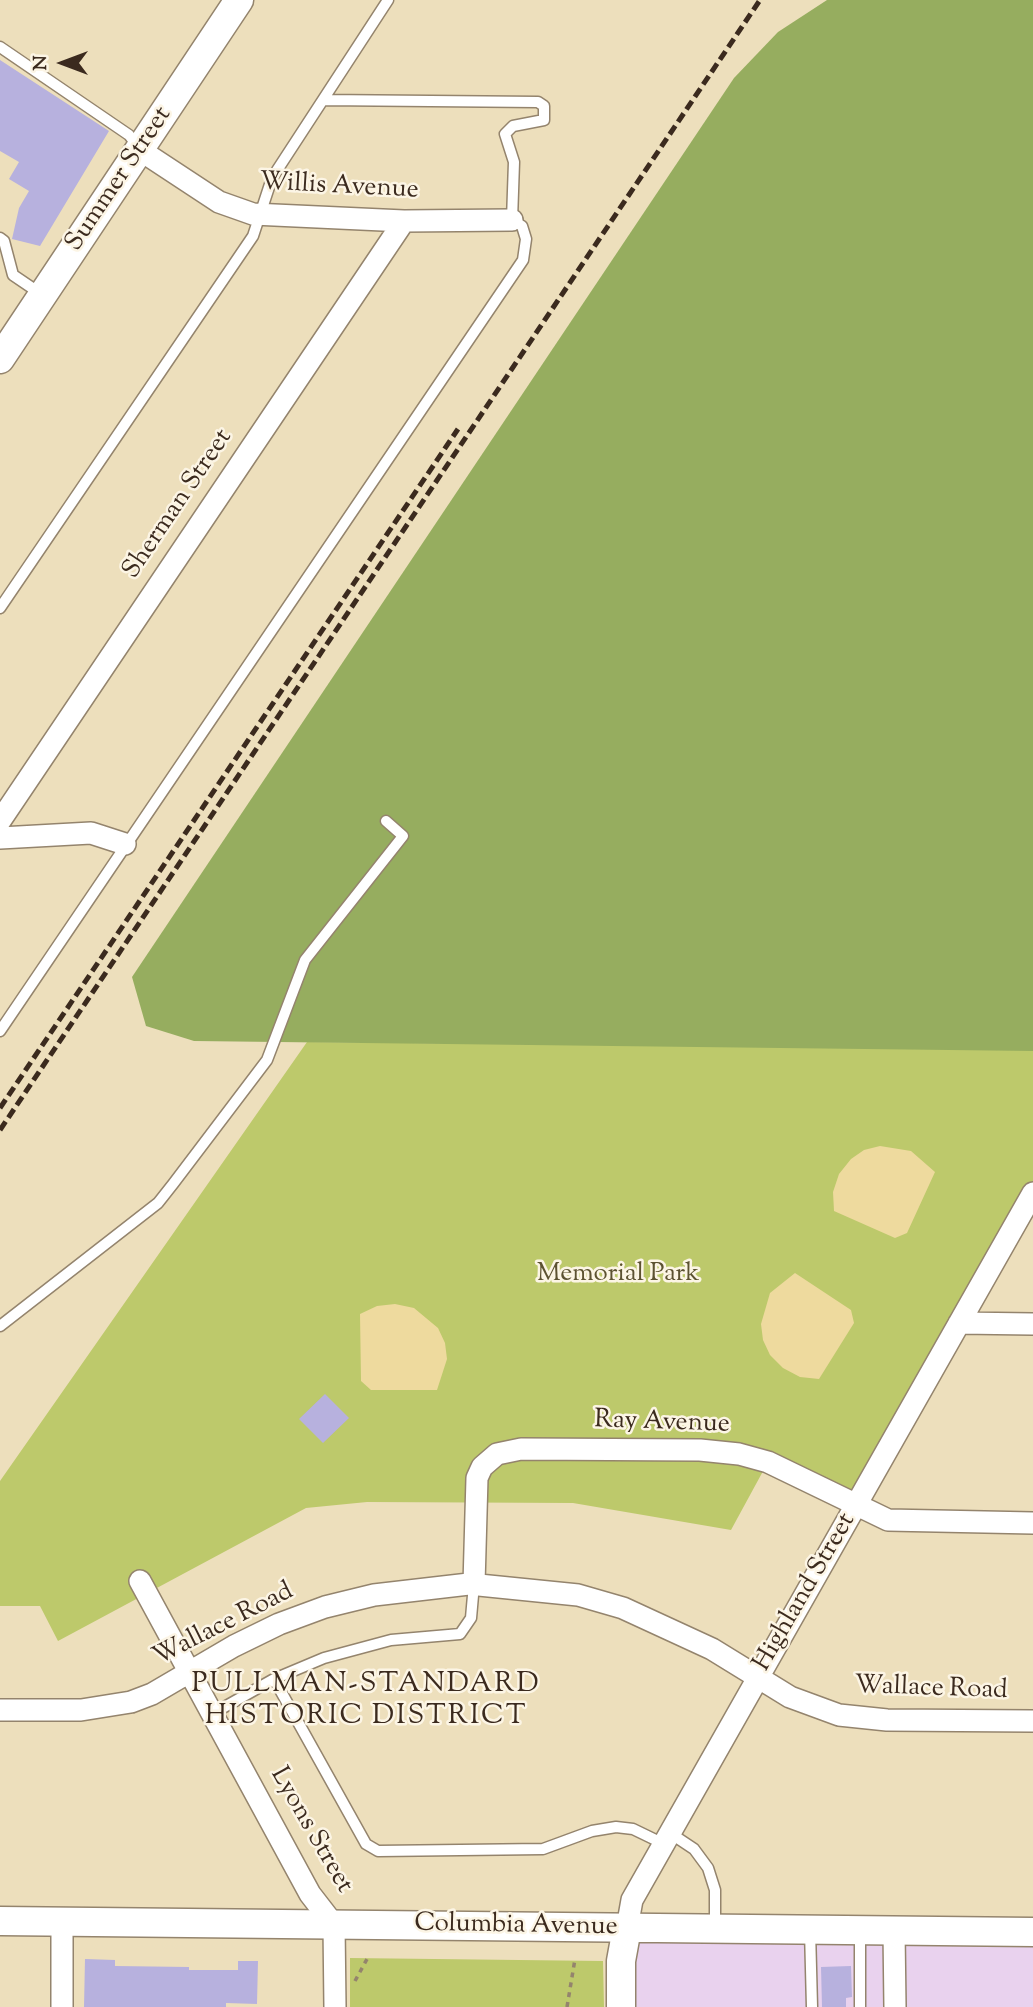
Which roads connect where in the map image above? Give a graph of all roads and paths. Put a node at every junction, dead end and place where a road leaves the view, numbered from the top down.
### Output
1 (239, 0) edge
2 (388, 0) edge
3 (0, 47) edge
4 (323, 100) junction
5 (141, 150) junction
6 (261, 215) junction
7 (512, 220) junction
8 (404, 221) junction
9 (0, 238) edge
10 (43, 295) junction
11 (0, 359) edge
12 (0, 608) edge
13 (0, 821) edge
14 (386, 821) dead end
15 (0, 838) edge
16 (125, 844) junction
17 (0, 1031) edge
18 (1033, 1193) edge
19 (959, 1324) junction
20 (1033, 1324) edge
21 (0, 1326) edge
22 (856, 1506) junction
23 (1033, 1523) edge
24 (140, 1581) dead end
25 (474, 1584) junction
26 (190, 1673) junction
27 (758, 1677) junction
28 (274, 1679) junction
29 (0, 1710) edge
30 (212, 1714) junction
31 (1033, 1721) edge
32 (667, 1839) junction
33 (0, 1921) edge
34 (62, 1922) junction
35 (334, 1925) junction
36 (627, 1928) junction
37 (715, 1929) junction
38 (810, 1930) junction
39 (860, 1930) junction
40 (894, 1931) junction
41 (1033, 1932) edge
42 (367, 1959) dead end
43 (575, 1959) dead end
44 (355, 1988) dead end
45 (62, 2007) edge
46 (335, 2007) edge
47 (568, 2007) edge
48 (621, 2007) edge
49 (812, 2007) edge
50 (860, 2007) edge
51 (895, 2007) edge

1 - 5 street, Summer Street
2 - 4 lane
3 - 5 lane
4 - 6 lane
4 - 7 lane
5 - 6 street, Willis Avenue
5 - 10 street, Summer Street
6 - 8 street, Willis Avenue
6 - 12 lane
7 - 8 street, Willis Avenue
7 - 16 lane
8 - 13 street, Sherman Street
9 - 10 lane
10 - 11 street, Summer Street
14 - 21 lane
15 - 16 street
16 - 17 lane
18 - 19 street, Highland Street
19 - 20 street
19 - 22 street, Highland Street
22 - 23 street, Ray Avenue
22 - 25 street, Ray Avenue
22 - 27 street, Highland Street
24 - 26 street, Lyons Street
25 - 26 street, Wallace Road
25 - 27 street, Wallace Road
25 - 28 lane
26 - 29 street, Wallace Road
26 - 30 street, Lyons Street
27 - 31 street, Wallace Road
27 - 32 street, Highland Street
28 - 30 lane
28 - 32 lane
30 - 35 street, Lyons Street
32 - 36 street, Highland Street
32 - 37 lane
33 - 34 street, Columbia Avenue
34 - 35 street, Columbia Avenue
34 - 45 street
35 - 36 street, Columbia Avenue
35 - 46 street, Lyons Street
36 - 37 street, Columbia Avenue
36 - 48 street, Highland Street
37 - 38 street, Columbia Avenue
38 - 39 street, Columbia Avenue
38 - 49 lane
39 - 40 street, Columbia Avenue
39 - 50 lane
40 - 41 street, Columbia Avenue
40 - 51 street
42 - 44 path
43 - 47 path

